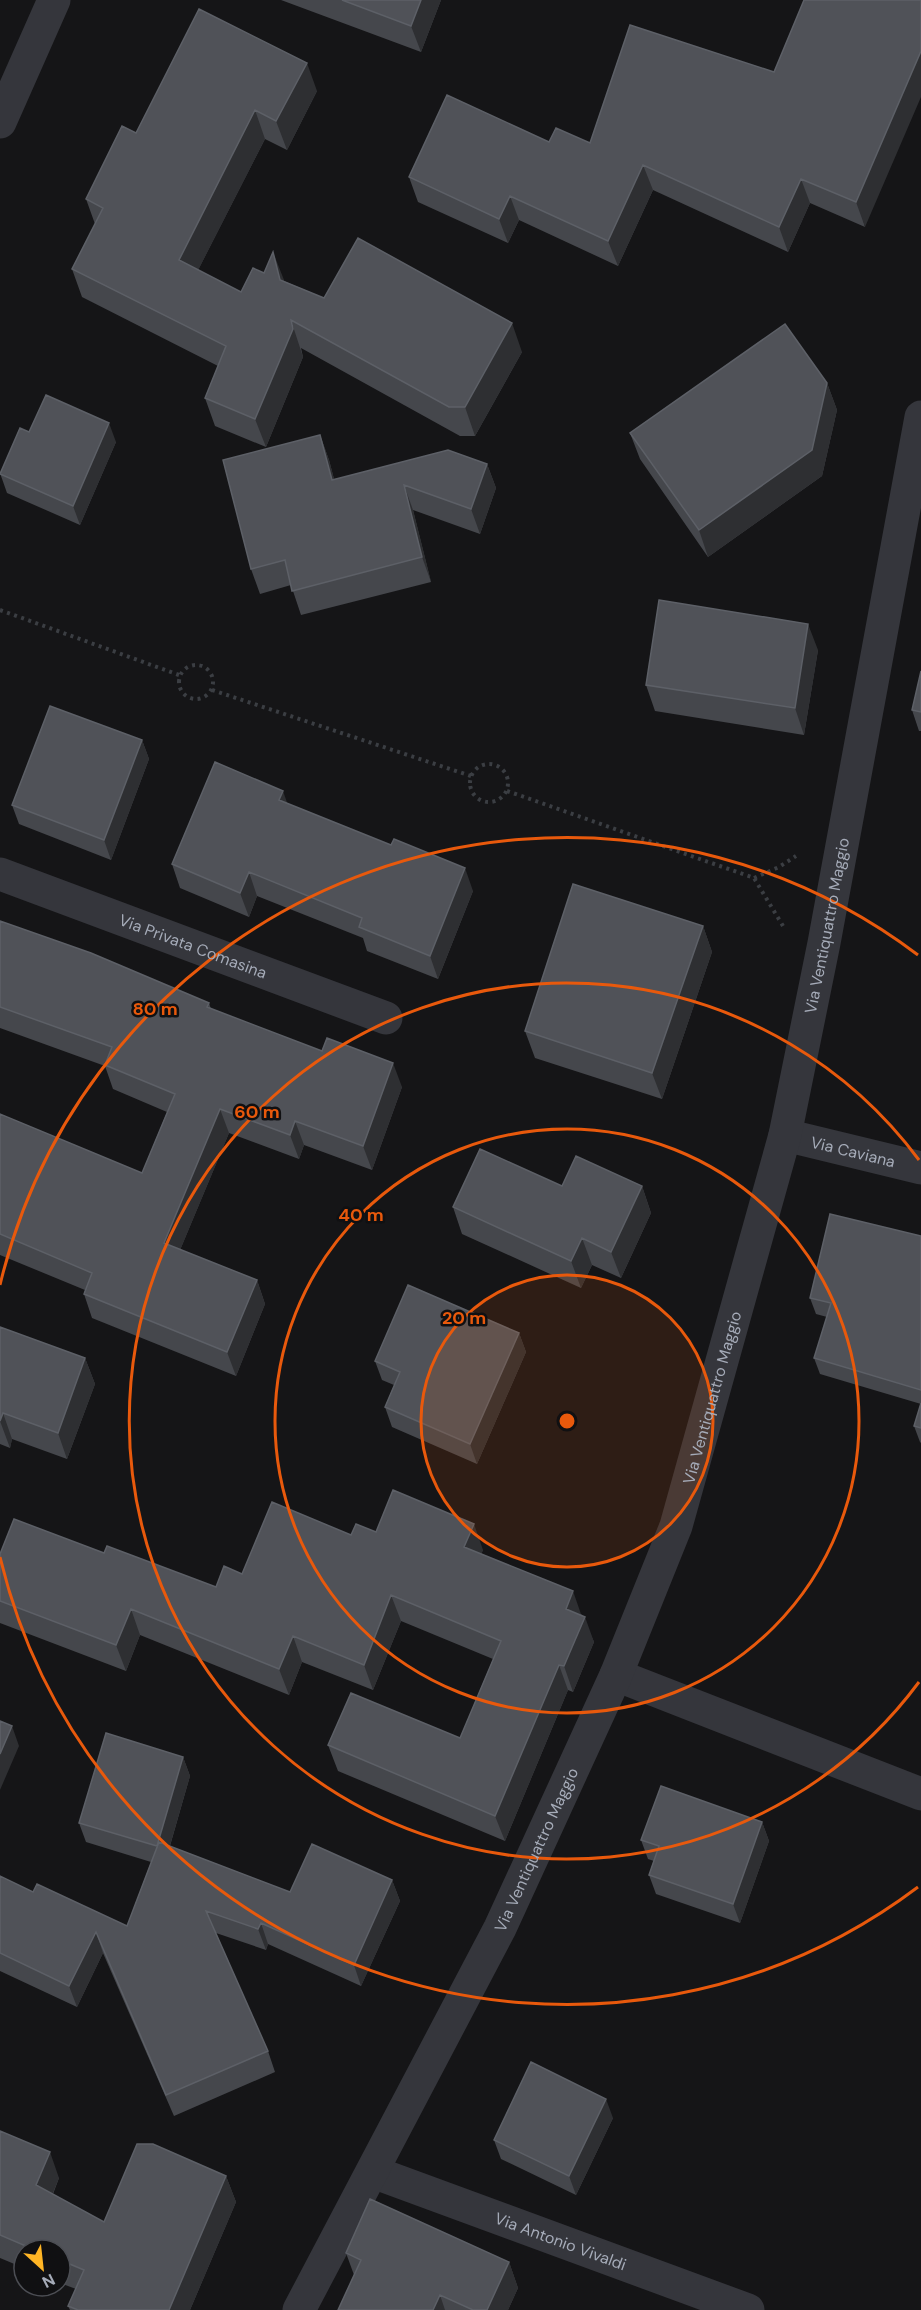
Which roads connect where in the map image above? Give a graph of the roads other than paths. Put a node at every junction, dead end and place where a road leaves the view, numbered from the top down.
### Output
1 (54, 0) edge
2 (0, 122) edge
3 (921, 417) edge
4 (0, 874) edge
5 (386, 1018) dead end
6 (785, 1135) junction
7 (921, 1168) edge
8 (616, 1675) junction
9 (921, 1794) edge
10 (373, 2172) junction
11 (299, 2310) edge
12 (748, 2310) edge

1 - 2 street
3 - 6 street, Via Ventiquattro Maggio
4 - 5 street, Via Privata Comasina
6 - 7 street, Via Caviana
6 - 8 street, Via Ventiquattro Maggio
8 - 9 street
8 - 10 street, Via Ventiquattro Maggio
10 - 11 street, Via Ventiquattro Maggio
10 - 12 street, Via Antonio Vivaldi

